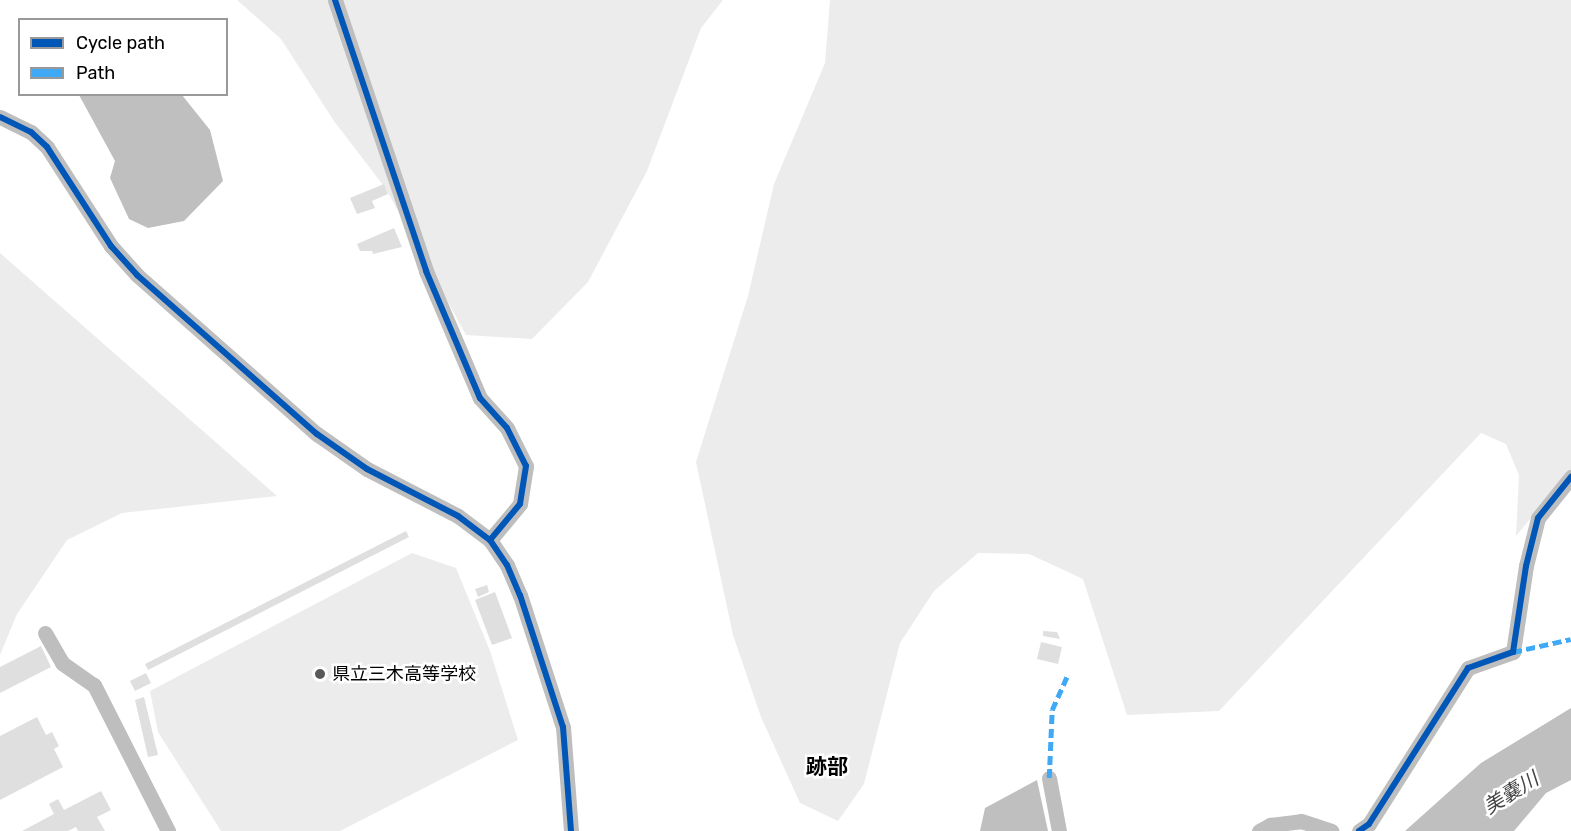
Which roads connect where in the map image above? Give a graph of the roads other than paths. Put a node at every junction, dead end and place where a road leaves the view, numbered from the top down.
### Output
1 (335, 0) edge
2 (0, 117) edge
3 (1571, 477) edge
4 (490, 540) junction
5 (45, 633) dead end
6 (1049, 778) dead end
7 (168, 831) edge
8 (572, 831) edge
9 (1059, 831) edge
10 (1258, 831) edge
11 (1331, 831) edge
12 (1359, 831) edge

1 - 4 street
2 - 4 street
3 - 12 street
4 - 8 street
5 - 7 street
6 - 9 street
10 - 11 street

